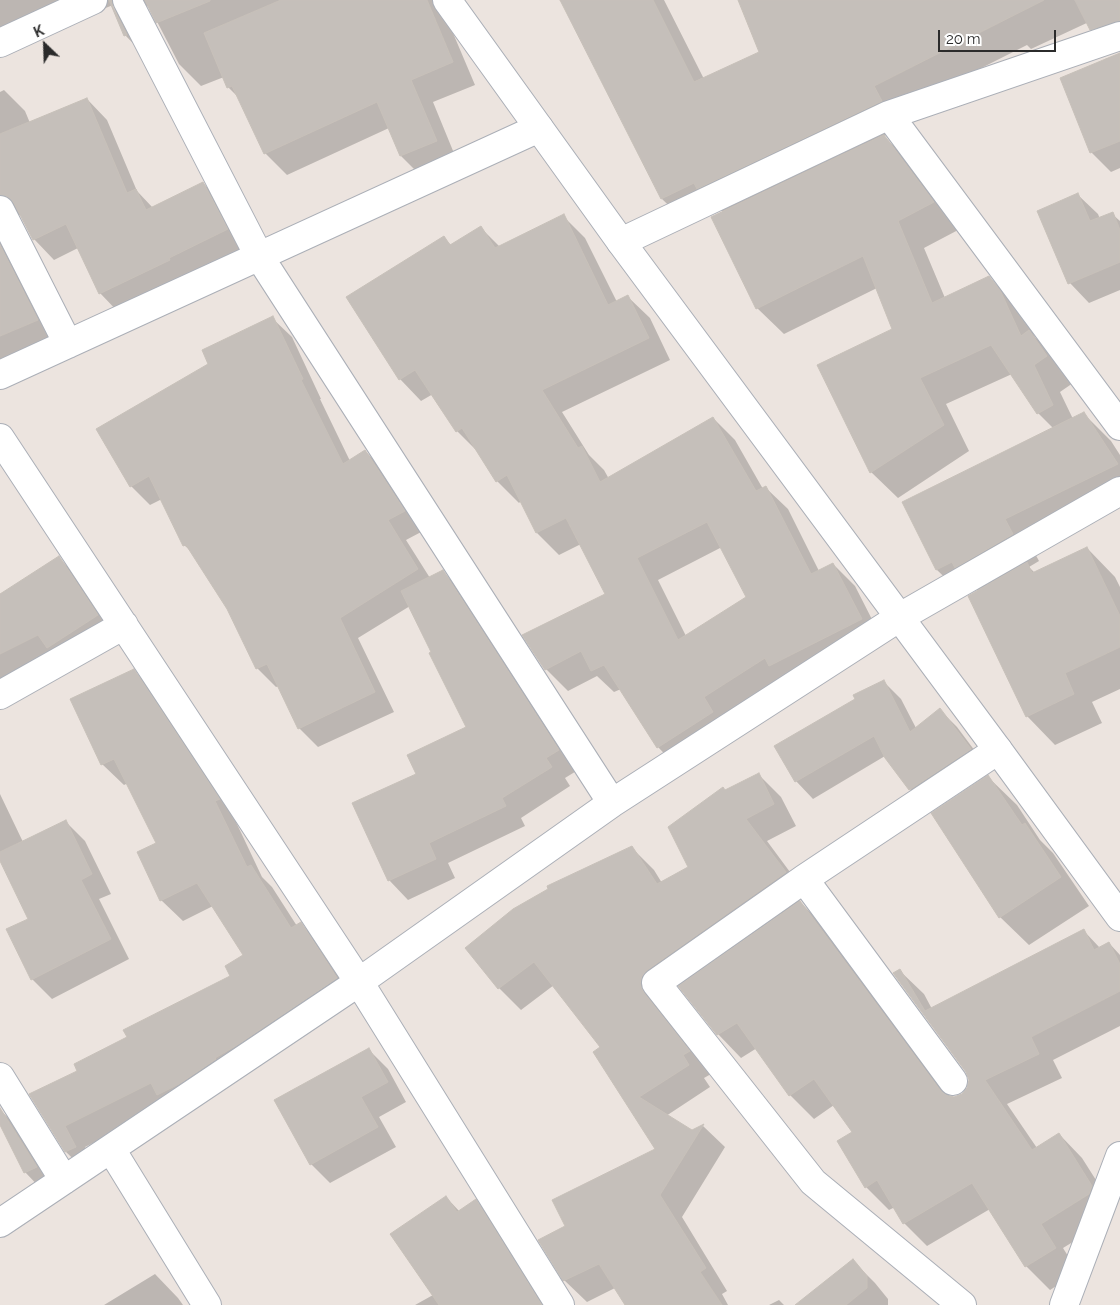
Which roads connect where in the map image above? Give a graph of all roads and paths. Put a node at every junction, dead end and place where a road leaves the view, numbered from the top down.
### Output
1 (93, 0) edge
2 (127, 0) edge
3 (452, 1) edge
4 (1120, 36) edge
5 (0, 43) edge
6 (889, 115) junction
7 (539, 128) junction
8 (0, 210) edge
9 (621, 242) junction
10 (259, 256) junction
11 (68, 344) junction
12 (0, 376) edge
13 (1120, 426) edge
14 (0, 438) edge
15 (1120, 491) edge
16 (900, 617) junction
17 (124, 625) junction
18 (0, 695) edge
19 (998, 750) junction
20 (612, 803) junction
21 (804, 879) junction
22 (1120, 917) edge
23 (359, 982) junction
24 (0, 1077) edge
25 (953, 1081) dead end
26 (111, 1149) junction
27 (1120, 1156) edge
28 (64, 1180) junction
29 (0, 1223) edge
30 (207, 1305) edge
31 (560, 1305) edge
32 (962, 1305) edge
33 (1064, 1305) edge

1 - 5 street
2 - 10 street
3 - 7 street
4 - 6 street
6 - 9 street
6 - 13 street
7 - 9 street
7 - 10 street
8 - 11 street
9 - 16 street
10 - 11 street
10 - 20 street
11 - 12 street
14 - 17 street
15 - 16 street
16 - 19 street
16 - 20 street
17 - 18 street
17 - 23 street
19 - 21 street
19 - 22 street
20 - 23 street
21 - 25 street
21 - 32 street
23 - 26 street
23 - 31 street
24 - 28 street
26 - 28 street
26 - 30 street
27 - 33 street
28 - 29 street

